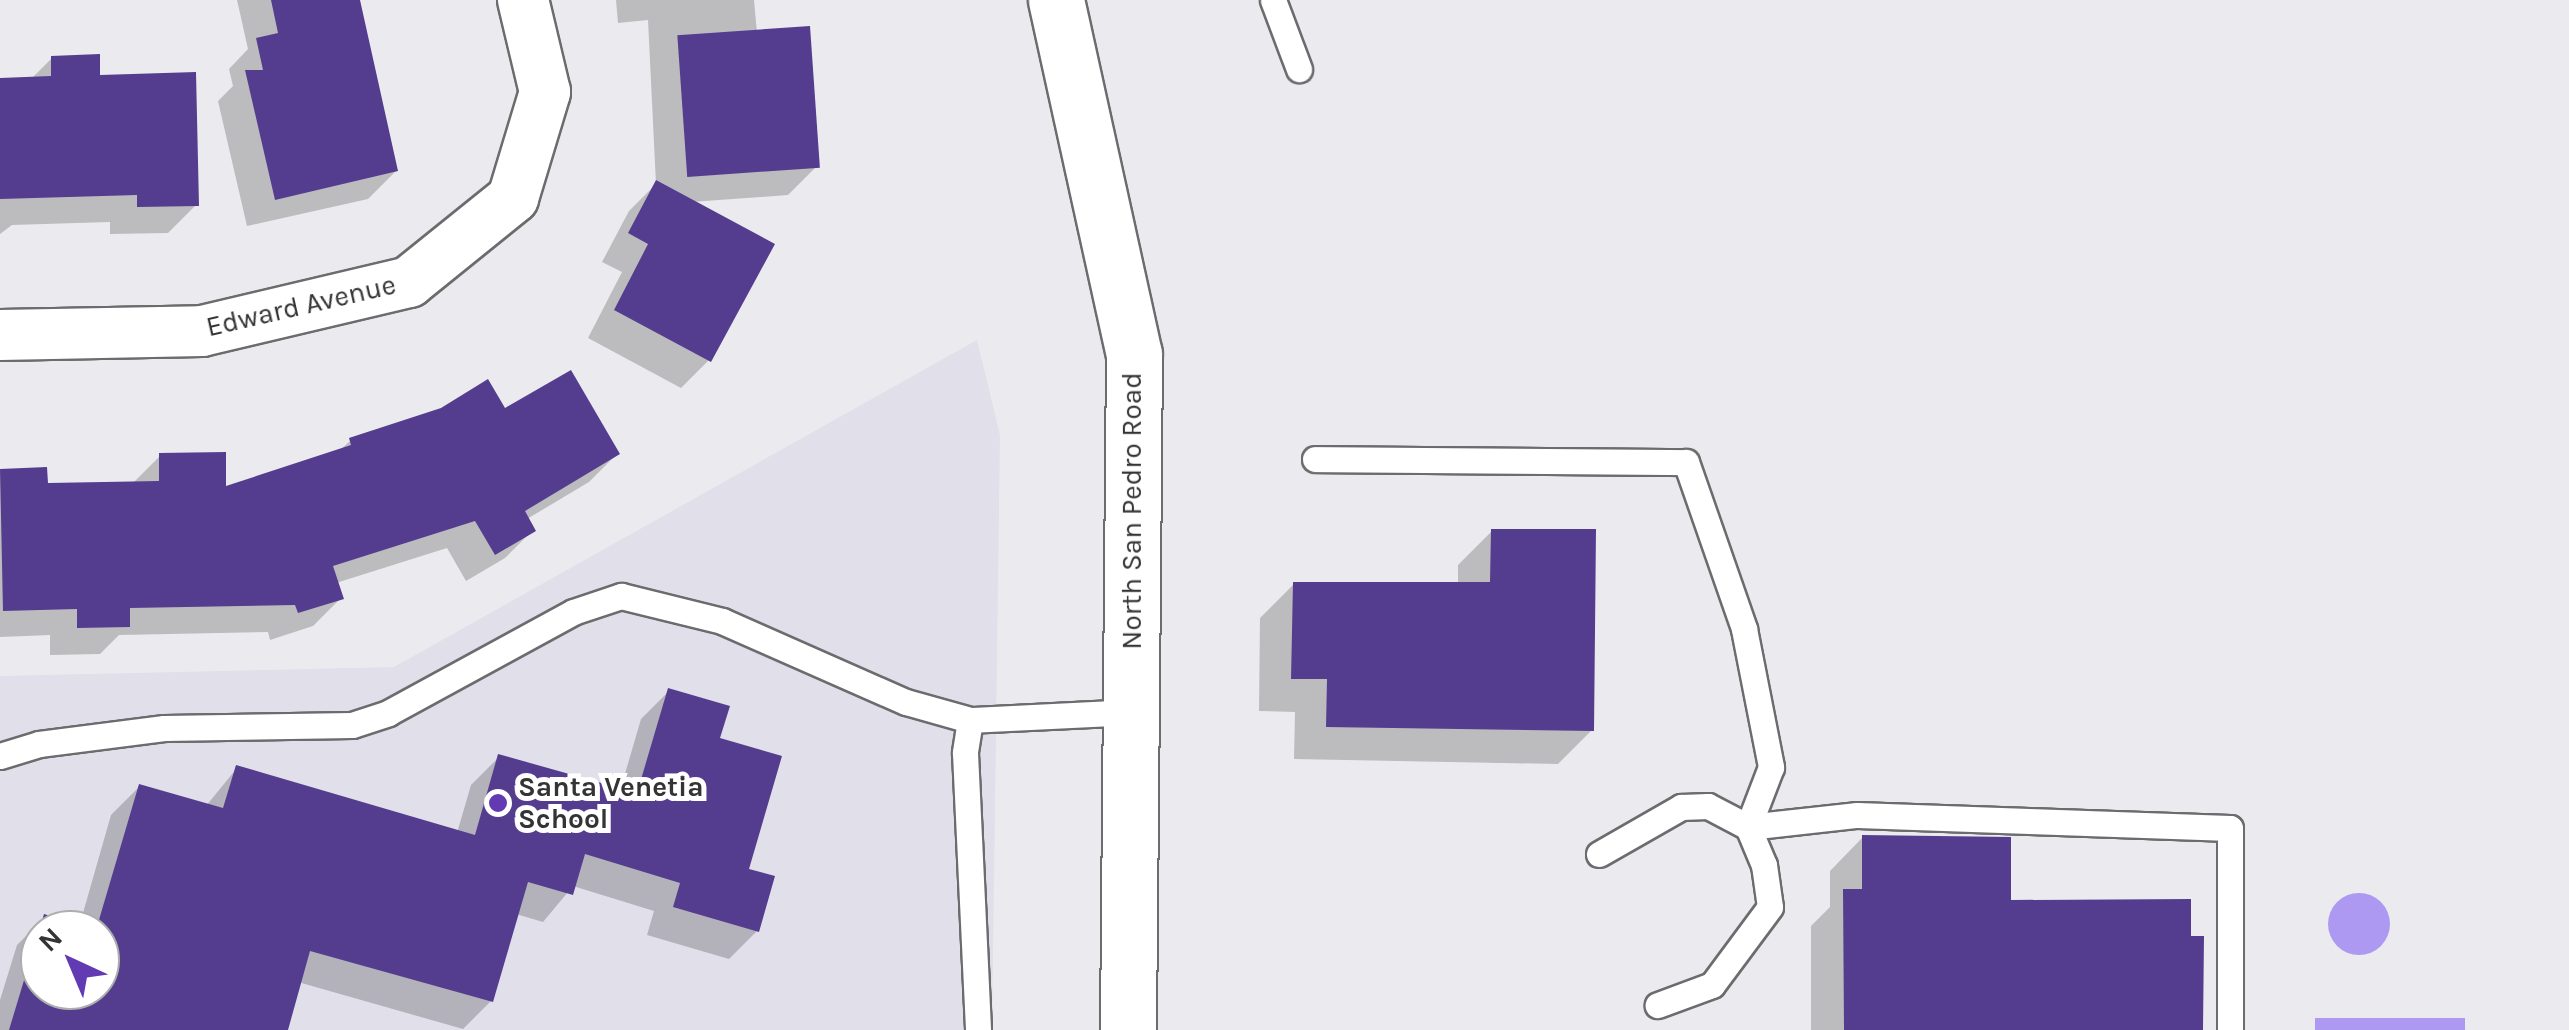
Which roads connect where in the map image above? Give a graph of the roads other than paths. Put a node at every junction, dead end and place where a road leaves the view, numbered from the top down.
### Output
1 (523, 0) edge
2 (1056, 0) edge
3 (1273, 0) edge
4 (1299, 69) dead end
5 (0, 335) edge
6 (1315, 459) dead end
7 (1131, 712) junction
8 (970, 720) junction
9 (0, 756) edge
10 (1748, 827) junction
11 (1598, 854) dead end
12 (1658, 1005) dead end
13 (978, 1030) edge
14 (1128, 1030) edge
15 (2230, 1030) edge

1 - 5 street, Edward Avenue
2 - 7 main road, North San Pedro Road
3 - 4 lane
6 - 10 lane
7 - 8 lane
7 - 14 main road, North San Pedro Road
8 - 9 lane
8 - 13 lane
10 - 11 lane
10 - 12 lane
10 - 15 lane

